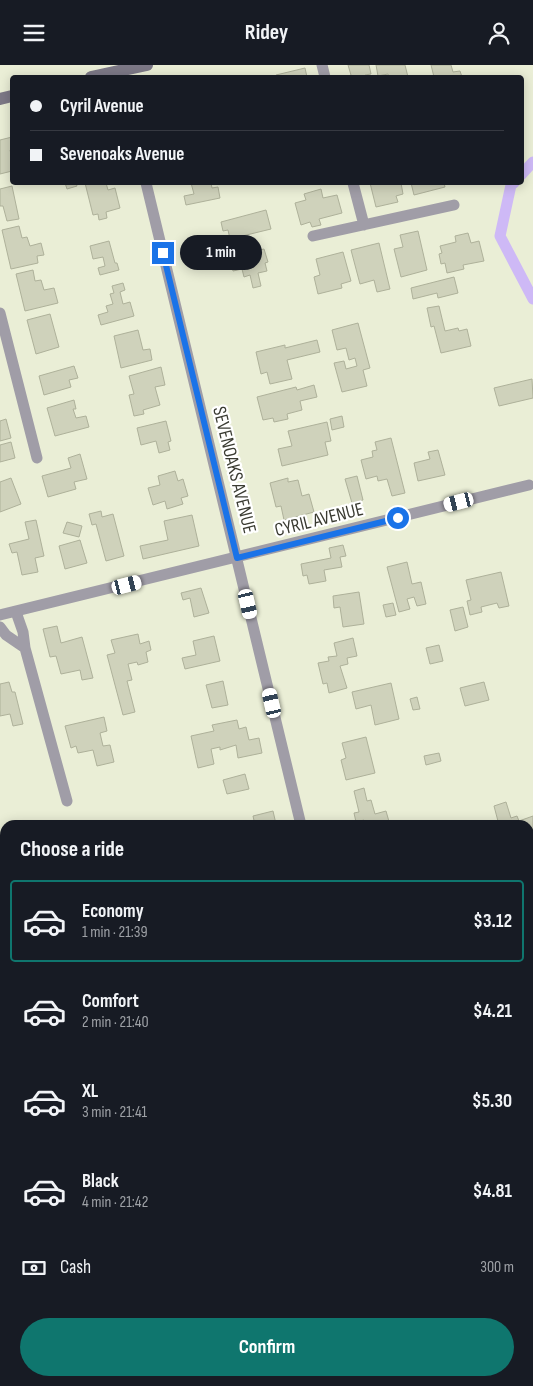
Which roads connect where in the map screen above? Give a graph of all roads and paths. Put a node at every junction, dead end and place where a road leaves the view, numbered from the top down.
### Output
1 (147, 65) edge
2 (119, 71) edge
3 (100, 75) edge
4 (146, 185) edge
5 (354, 185) edge
6 (454, 205) dead end
7 (364, 225) junction
8 (313, 236) dead end
9 (0, 313) edge
10 (37, 458) dead end
11 (529, 485) dead end
12 (237, 558) junction
13 (16, 611) junction
14 (0, 615) edge
15 (0, 627) edge
16 (25, 648) junction
17 (67, 801) dead end
18 (300, 820) edge

1 - 2 main road
2 - 3 main road
4 - 12 street, SEVENOAKS AVENUE
5 - 7 street
6 - 7 street
7 - 8 street
9 - 10 street
11 - 12 street, CYRIL AVENUE
12 - 13 street, CYRIL AVENUE
12 - 18 street, SEVENOAKS AVENUE
13 - 14 street, CYRIL AVENUE
13 - 16 street
15 - 16 street
16 - 17 street

